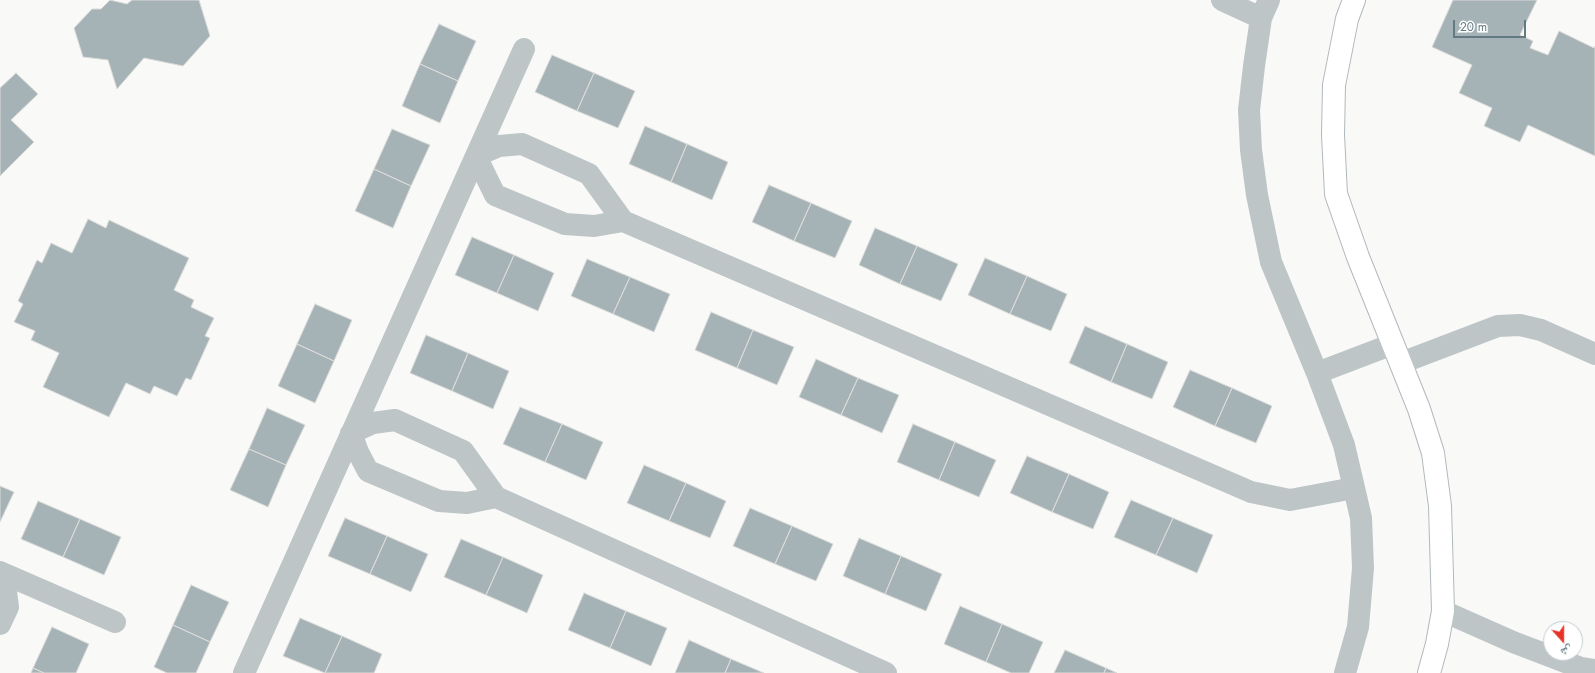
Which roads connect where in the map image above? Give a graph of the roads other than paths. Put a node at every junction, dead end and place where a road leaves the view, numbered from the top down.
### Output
1 (1222, 0) edge
2 (1354, 0) edge
3 (1265, 9) edge
4 (524, 50) dead end
5 (476, 156) junction
6 (623, 221) junction
7 (1397, 353) junction
8 (1595, 354) edge
9 (1317, 372) junction
10 (351, 433) junction
11 (1354, 488) junction
12 (496, 497) junction
13 (0, 572) edge
14 (0, 578) edge
15 (1443, 611) junction
16 (115, 622) dead end
17 (0, 624) edge
18 (1595, 670) edge
19 (244, 673) edge
20 (886, 673) edge
21 (1345, 673) edge
22 (1430, 673) edge

1 - 3 street
2 - 7 main road
3 - 9 street
4 - 5 street
5 - 6 street
5 - 6 street
5 - 10 street
6 - 11 street
7 - 8 street
7 - 9 street
7 - 15 main road
9 - 11 street
10 - 12 street
10 - 12 street
10 - 19 street
11 - 21 street
12 - 20 street
13 - 16 street
14 - 17 street
15 - 18 street
15 - 22 main road

